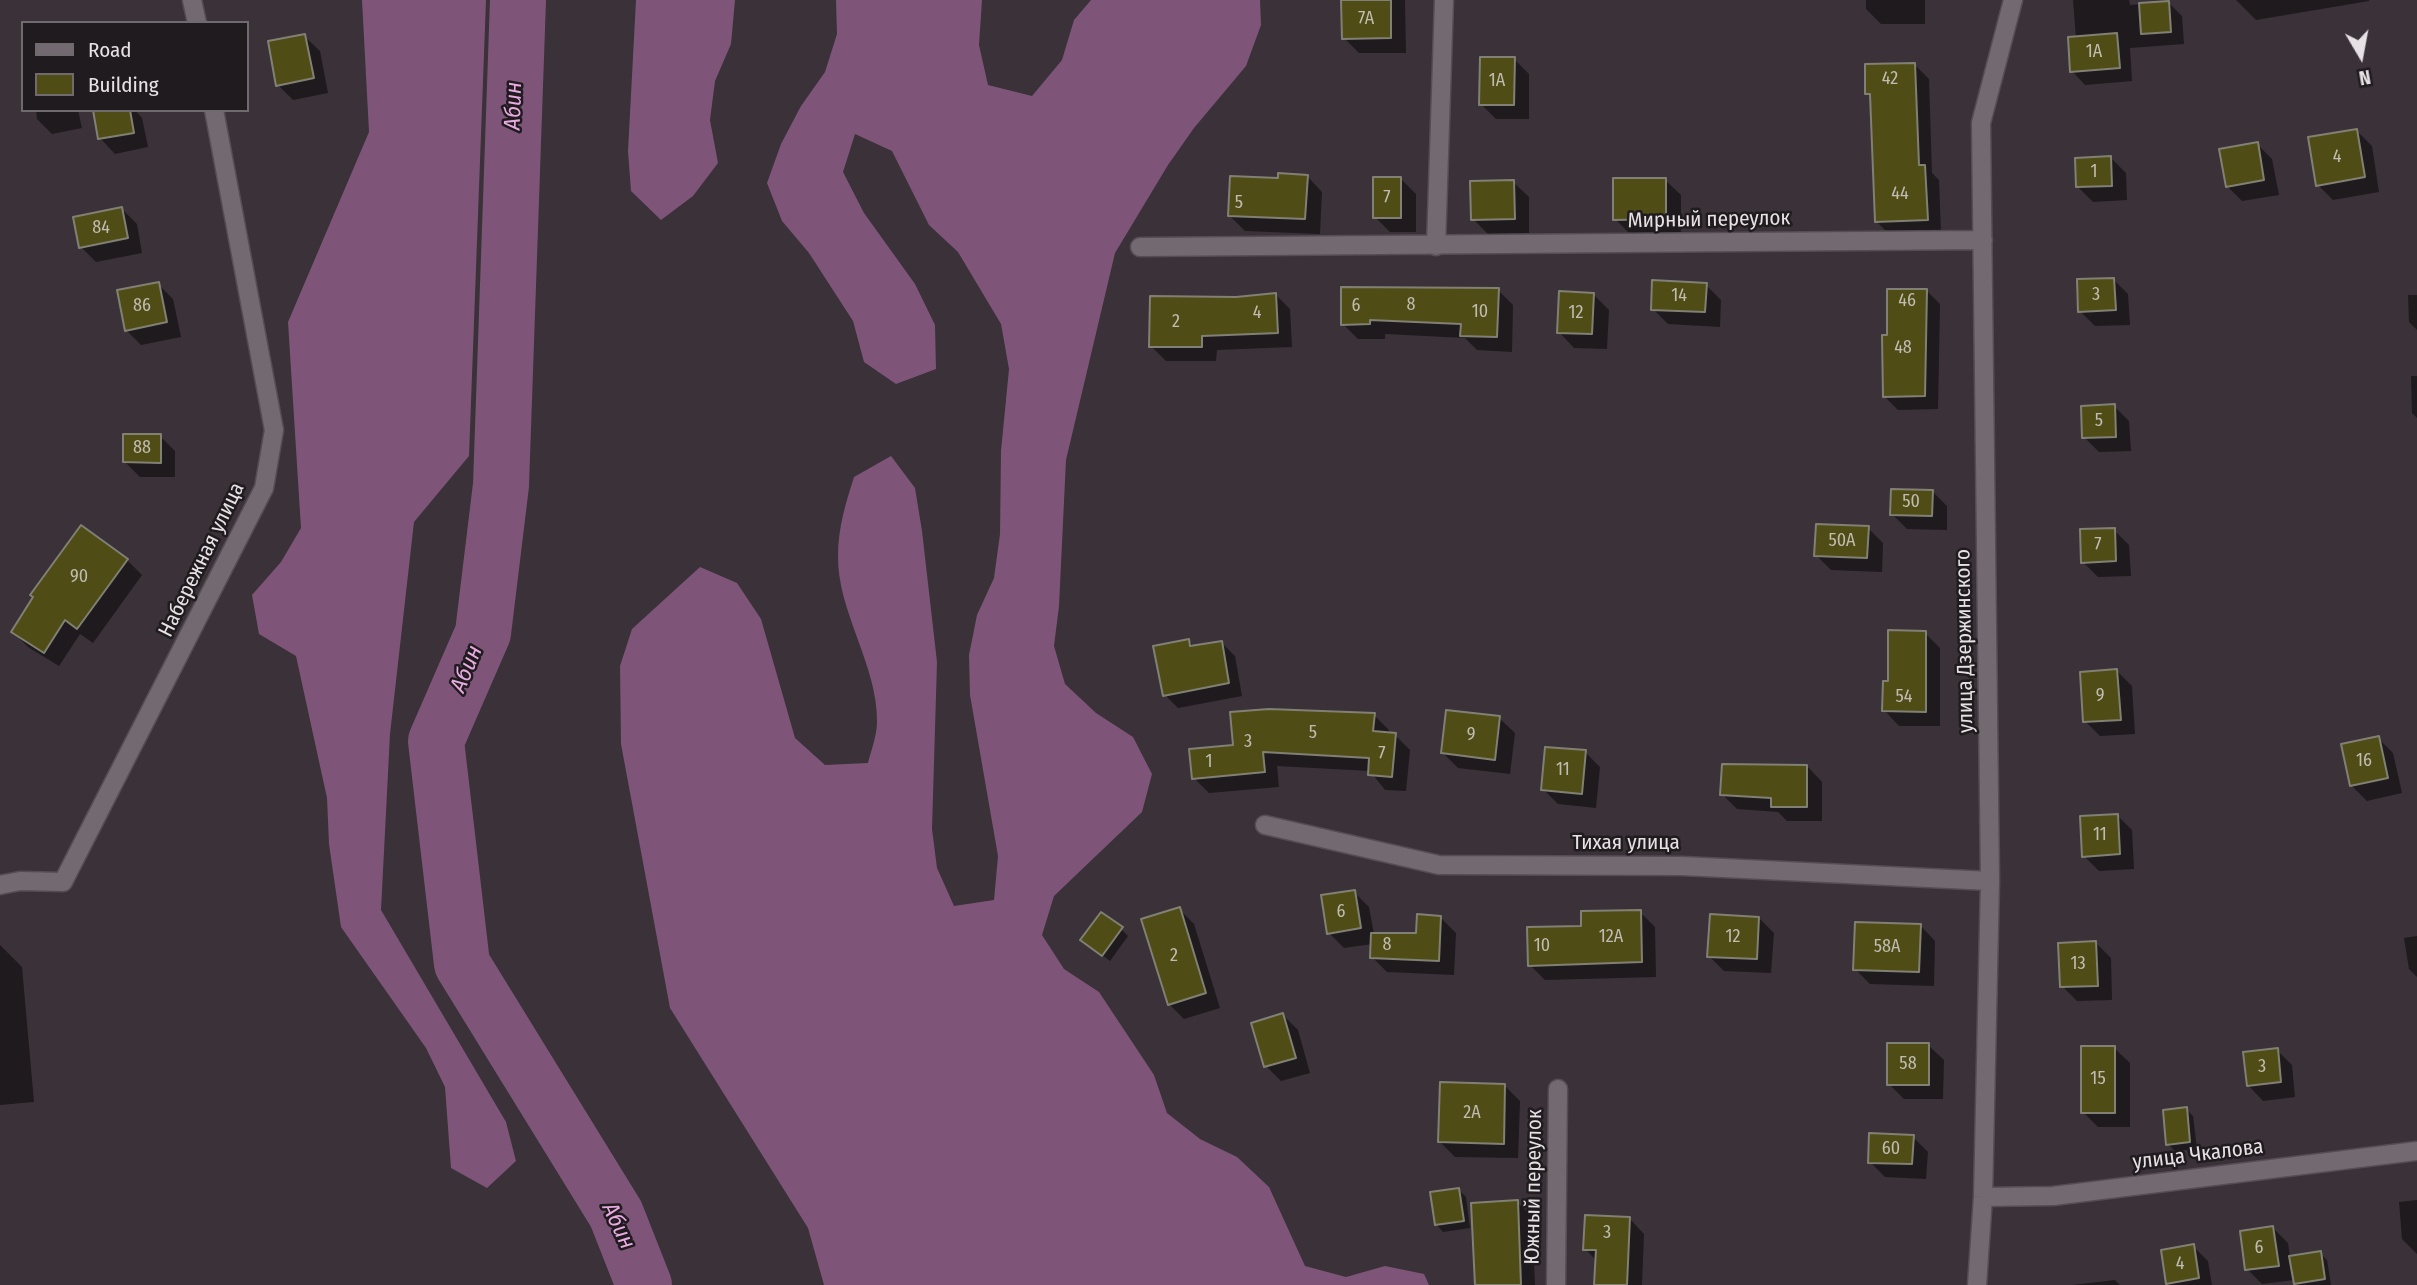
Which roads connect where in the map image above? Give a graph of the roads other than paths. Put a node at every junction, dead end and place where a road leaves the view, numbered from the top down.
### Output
1 (192, 0) edge
2 (1444, 0) edge
3 (2013, 0) edge
4 (197, 21) edge
5 (214, 112) edge
6 (1983, 240) junction
7 (1436, 246) junction
8 (1140, 247) dead end
9 (1265, 825) dead end
10 (1990, 881) junction
11 (0, 885) edge
12 (1559, 1089) dead end
13 (2417, 1151) edge
14 (1983, 1197) junction
15 (1556, 1285) edge
16 (1977, 1285) edge

1 - 4 street
2 - 7 street
3 - 6 street, улица Дзержинского
5 - 11 street, Набережная улица
6 - 7 street, Мирный переулок
6 - 10 street, улица Дзержинского
7 - 8 street, Мирный переулок
9 - 10 street, Тихая улица
10 - 14 street, улица Дзержинского
12 - 15 street, Южный переулок
13 - 14 street, улица Чкалова
14 - 16 street, улица Дзержинского

